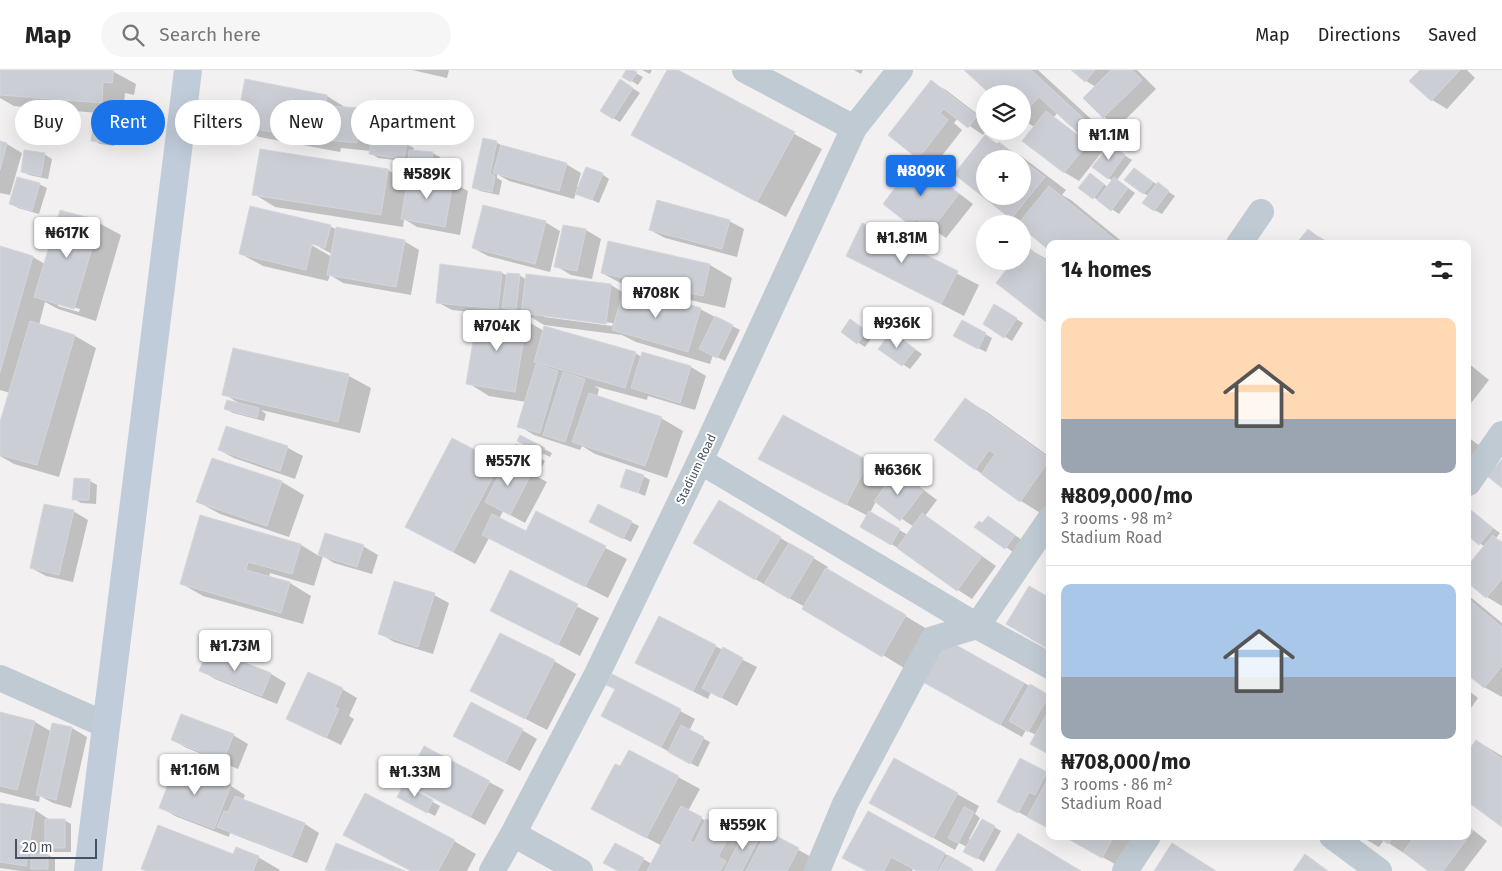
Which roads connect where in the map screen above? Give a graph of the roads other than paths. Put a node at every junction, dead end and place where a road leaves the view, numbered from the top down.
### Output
1 (188, 70) edge
2 (746, 70) edge
3 (900, 70) edge
4 (854, 128) junction
5 (1261, 212) dead end
6 (1242, 240) edge
7 (1502, 434) edge
8 (700, 462) junction
9 (1471, 479) edge
10 (1046, 525) edge
11 (977, 626) junction
12 (1046, 664) edge
13 (0, 678) edge
14 (106, 725) junction
15 (513, 834) junction
16 (1145, 840) edge
17 (1337, 840) edge
18 (88, 871) edge
19 (492, 871) edge
20 (580, 871) edge
21 (817, 871) edge
22 (1125, 871) edge
23 (1378, 871) edge

1 - 14 main road
2 - 4 street
3 - 4 street, Stadium Road
4 - 8 street, Stadium Road
5 - 6 street
7 - 9 street
8 - 11 street
8 - 15 street, Stadium Road
10 - 11 street
11 - 12 street
11 - 21 street
13 - 14 street
14 - 18 main road
15 - 19 street, Stadium Road
15 - 20 street
16 - 22 street
17 - 23 street

